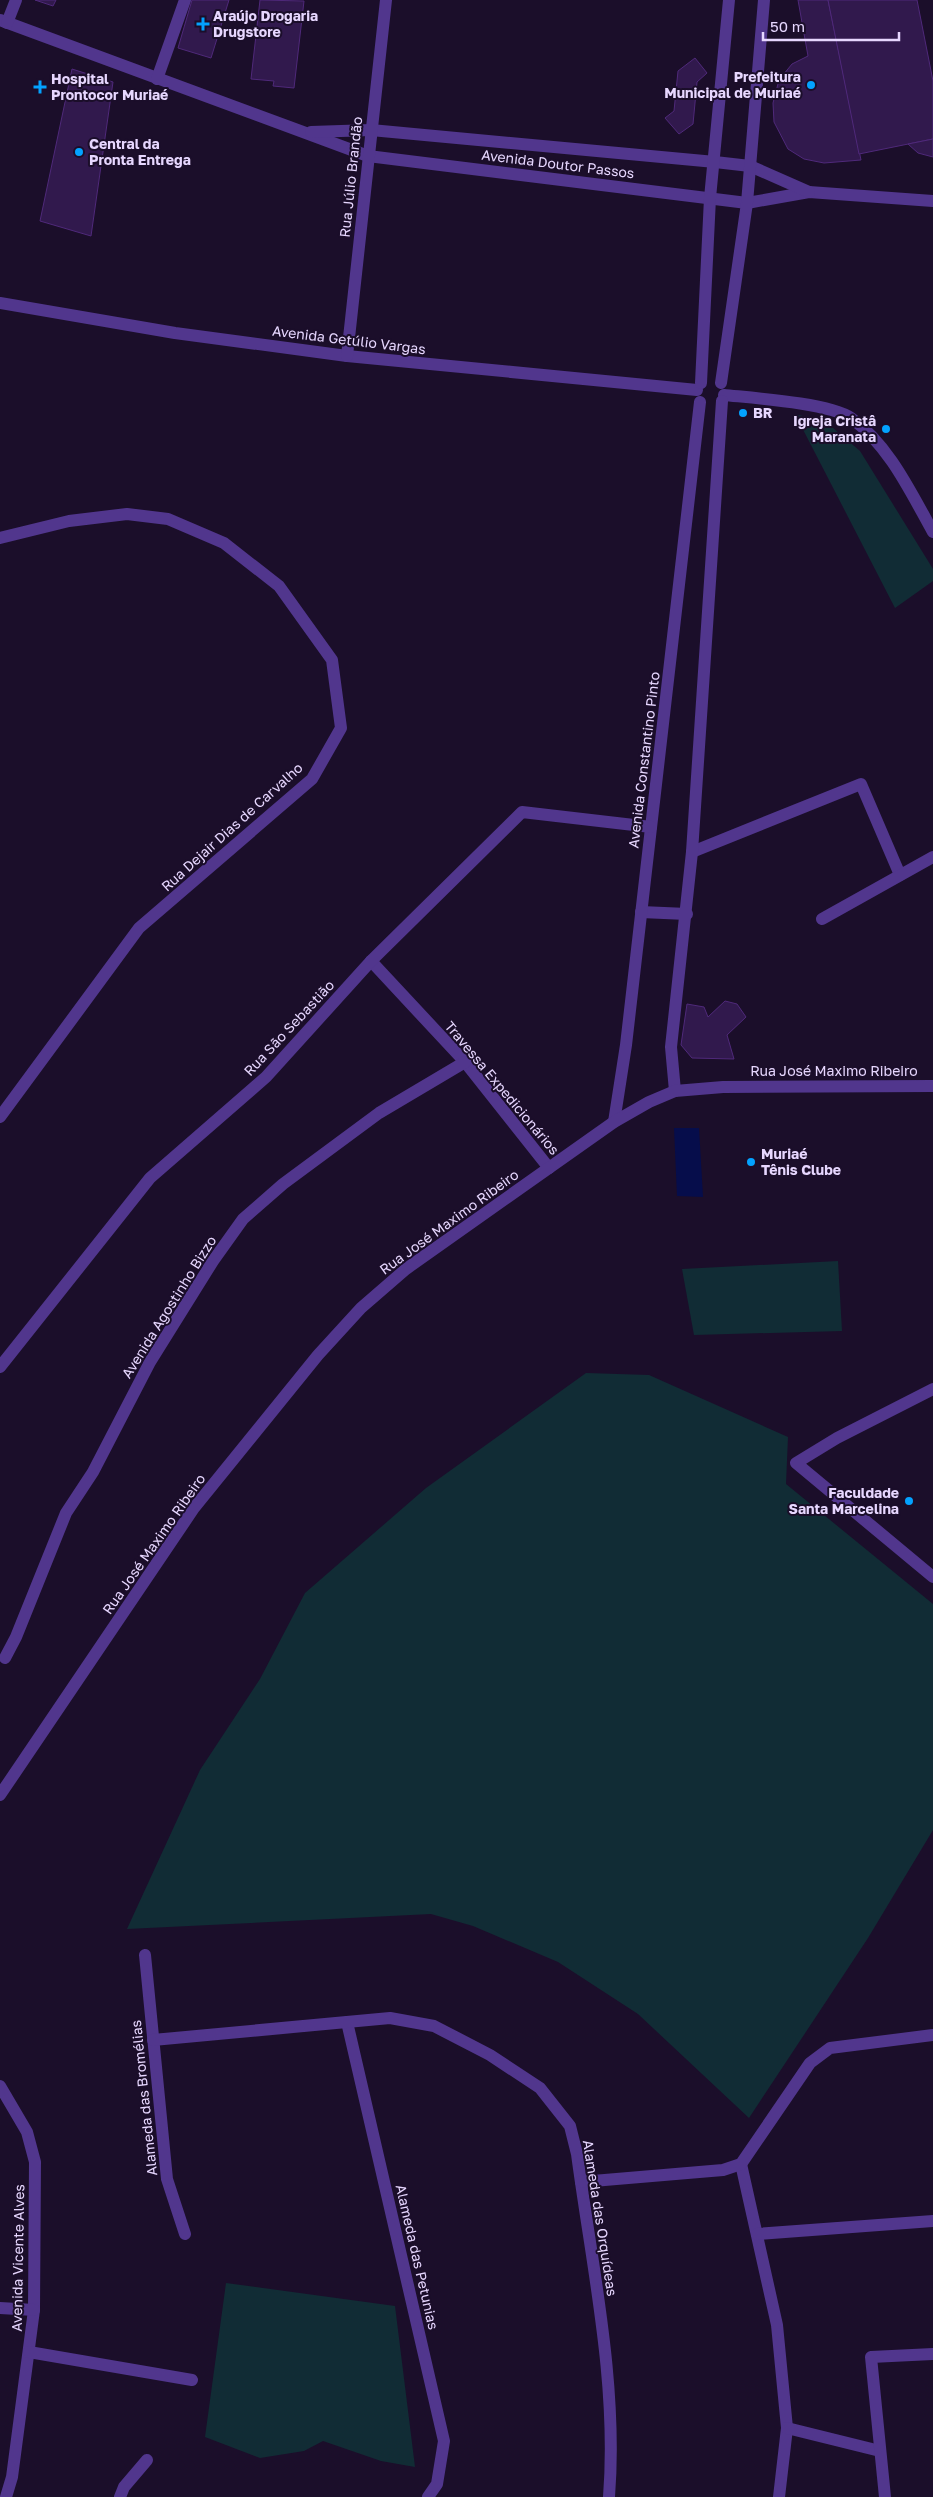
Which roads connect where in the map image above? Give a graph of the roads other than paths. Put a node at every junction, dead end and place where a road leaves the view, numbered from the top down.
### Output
1 (16, 0) edge
2 (185, 0) edge
3 (386, 0) edge
4 (729, 0) edge
5 (764, 0) edge
6 (4, 21) edge
7 (157, 78) junction
8 (371, 130) junction
9 (306, 132) junction
10 (368, 156) junction
11 (715, 162) junction
12 (750, 166) junction
13 (809, 192) junction
14 (710, 198) junction
15 (933, 201) edge
16 (747, 203) junction
17 (0, 303) edge
18 (347, 356) junction
19 (700, 392) junction
20 (723, 393) junction
21 (697, 432) junction
22 (720, 432) junction
23 (933, 532) edge
24 (0, 538) edge
25 (651, 827) junction
26 (692, 852) junction
27 (933, 857) edge
28 (900, 875) junction
29 (641, 912) junction
30 (686, 914) junction
31 (822, 919) dead end
32 (371, 961) junction
33 (465, 1062) junction
34 (933, 1086) edge
35 (675, 1091) junction
36 (0, 1117) edge
37 (614, 1122) junction
38 (549, 1168) junction
39 (0, 1367) edge
40 (933, 1389) edge
41 (933, 1577) edge
42 (5, 1658) dead end
43 (0, 1794) edge
44 (145, 1956) dead end
45 (347, 2022) junction
46 (933, 2035) edge
47 (153, 2040) junction
48 (0, 2086) edge
49 (741, 2164) junction
50 (581, 2182) junction
51 (933, 2221) edge
52 (185, 2234) dead end
53 (757, 2234) junction
54 (0, 2308) edge
55 (34, 2310) junction
56 (29, 2352) junction
57 (933, 2354) edge
58 (192, 2380) dead end
59 (787, 2428) junction
60 (880, 2451) junction
61 (147, 2460) dead end
62 (6, 2497) edge
63 (120, 2497) edge
64 (428, 2497) edge
65 (609, 2497) edge
66 (779, 2497) edge
67 (885, 2497) edge

1 - 6 street
2 - 7 street
3 - 8 street, Rua Júlio Brandão
4 - 11 street, Avenida Constantino Pinto
5 - 12 street
6 - 7 street, Avenida Doutor Passos
7 - 9 street, Avenida Doutor Passos
8 - 9 street, Avenida Doutor Passos
8 - 10 street, Rua Júlio Brandão
8 - 11 street, Avenida Doutor Passos
9 - 10 street, Avenida Doutor Passos
10 - 14 street, Avenida Doutor Passos
10 - 18 street, Rua Júlio Brandão
11 - 12 street, Avenida Doutor Passos
11 - 14 street, Avenida Constantino Pinto
12 - 13 street, Avenida Doutor Passos
12 - 16 street
13 - 15 street, Avenida Doutor Passos
13 - 16 street, Avenida Doutor Passos
14 - 16 street, Avenida Doutor Passos
14 - 19 street, Avenida Constantino Pinto
16 - 20 street
17 - 18 street, Avenida Getúlio Vargas
18 - 19 street, Avenida Getúlio Vargas
19 - 20 street
19 - 20 street
19 - 21 street, Avenida Constantino Pinto
20 - 22 street
20 - 23 street
21 - 22 street
21 - 25 street, Avenida Constantino Pinto
22 - 26 street
24 - 36 street, Rua Dejair Dias de Carvalho
25 - 29 street, Avenida Constantino Pinto
25 - 32 street, Rua São Sebastião
26 - 28 street
26 - 30 street
27 - 28 street
28 - 31 street
29 - 30 street
29 - 37 street, Avenida Constantino Pinto
30 - 35 street
32 - 33 street, Travessa Expedicionários
32 - 39 street, Rua São Sebastião
33 - 38 street, Travessa Expedicionários
33 - 42 street, Avenida Agostinho Bizzo
34 - 35 street, Rua José Maximo Ribeiro
35 - 37 street, Rua José Maximo Ribeiro
37 - 38 street, Rua José Maximo Ribeiro
38 - 43 street, Rua José Maximo Ribeiro
40 - 41 street
44 - 47 street, Alameda das Bromélias
45 - 47 street, Alameda das Orquídeas
45 - 50 street, Alameda das Orquídeas
45 - 64 street, Alameda das Petunias
46 - 49 street
47 - 52 street, Alameda das Bromélias
48 - 55 street, Avenida Vicente Alves
49 - 50 street
49 - 53 street
50 - 65 street, Alameda das Orquídeas
51 - 53 street
53 - 59 street
54 - 55 street
55 - 56 street, Avenida Vicente Alves
56 - 58 street
56 - 62 street, Avenida Vicente Alves
57 - 60 street
59 - 60 street
59 - 66 street
60 - 67 street
61 - 63 street

